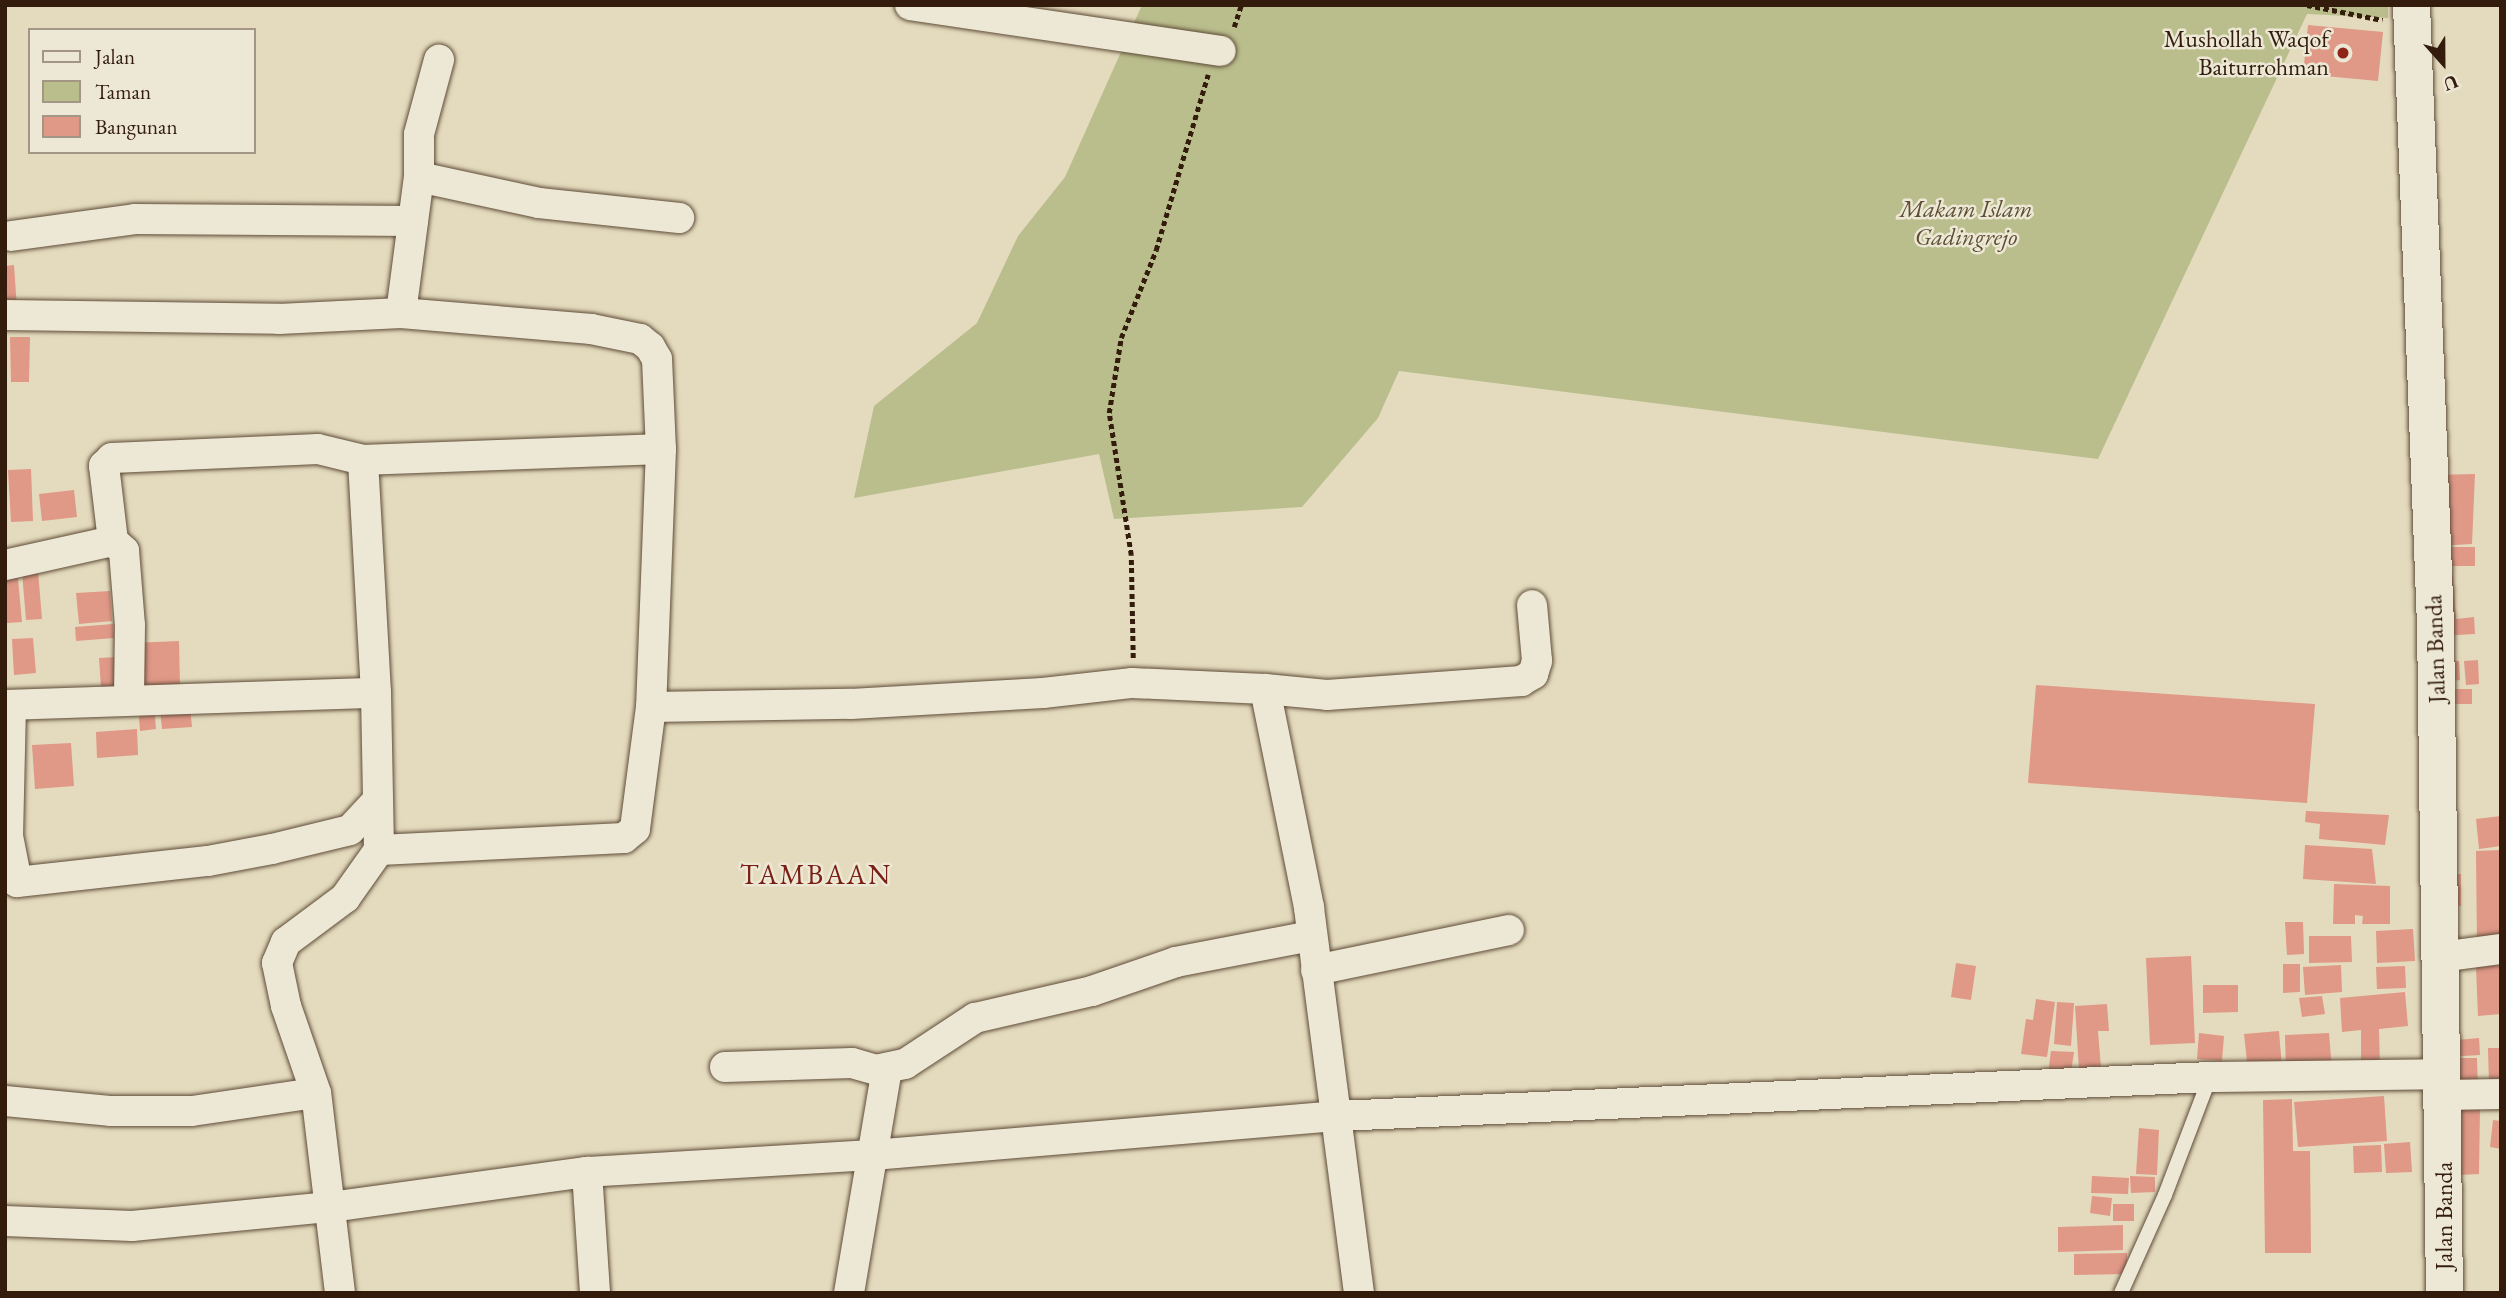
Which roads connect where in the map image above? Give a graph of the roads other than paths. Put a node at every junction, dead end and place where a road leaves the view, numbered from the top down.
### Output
1 (911, 5) edge
2 (2411, 15) edge
3 (1221, 51) road end
4 (439, 60) dead end
5 (419, 177) junction
6 (679, 218) dead end
7 (413, 221) junction
8 (11, 236) dead end
9 (401, 313) junction
10 (5, 315) edge
11 (661, 449) junction
12 (363, 460) junction
13 (113, 541) junction
14 (5, 565) edge
15 (1532, 605) dead end
16 (1265, 689) junction
17 (376, 692) junction
18 (129, 698) junction
19 (8, 705) edge
20 (651, 706) junction
21 (377, 801) junction
22 (379, 850) junction
23 (1509, 930) dead end
24 (1311, 936) junction
25 (2501, 949) edge
26 (2441, 957) junction
27 (1316, 970) junction
28 (725, 1067) dead end
29 (887, 1068) junction
30 (2210, 1077) junction
31 (2444, 1085) junction
32 (316, 1093) junction
33 (2501, 1094) edge
34 (5, 1101) edge
35 (1338, 1116) junction
36 (873, 1155) junction
37 (587, 1172) junction
38 (330, 1207) junction
39 (5, 1221) edge
40 (340, 1293) edge
41 (595, 1293) edge
42 (849, 1293) edge
43 (1359, 1293) edge
44 (2121, 1293) edge
45 (2444, 1293) edge

1 - 3 street
2 - 26 street, Jalan Banda
4 - 5 street
5 - 6 street
5 - 7 street
7 - 8 street
7 - 9 street
9 - 10 street
9 - 11 street
11 - 12 street
11 - 20 street
12 - 13 street
12 - 17 street
13 - 14 street
13 - 18 street
15 - 16 street
16 - 20 street
16 - 24 street
17 - 18 street
17 - 21 street
18 - 19 street
19 - 21 street
20 - 22 street
21 - 22 street
22 - 32 street
23 - 27 street
24 - 27 street
24 - 29 street
25 - 26 street
26 - 31 street, Jalan Banda
27 - 35 street
28 - 29 street
29 - 36 street
30 - 31 street
30 - 35 street
30 - 44 lane
31 - 33 street
31 - 45 street, Jalan Banda
32 - 34 street
32 - 38 street
35 - 36 street
35 - 43 street
36 - 37 street
36 - 42 street
37 - 38 street
37 - 41 street
38 - 39 street
38 - 40 street

